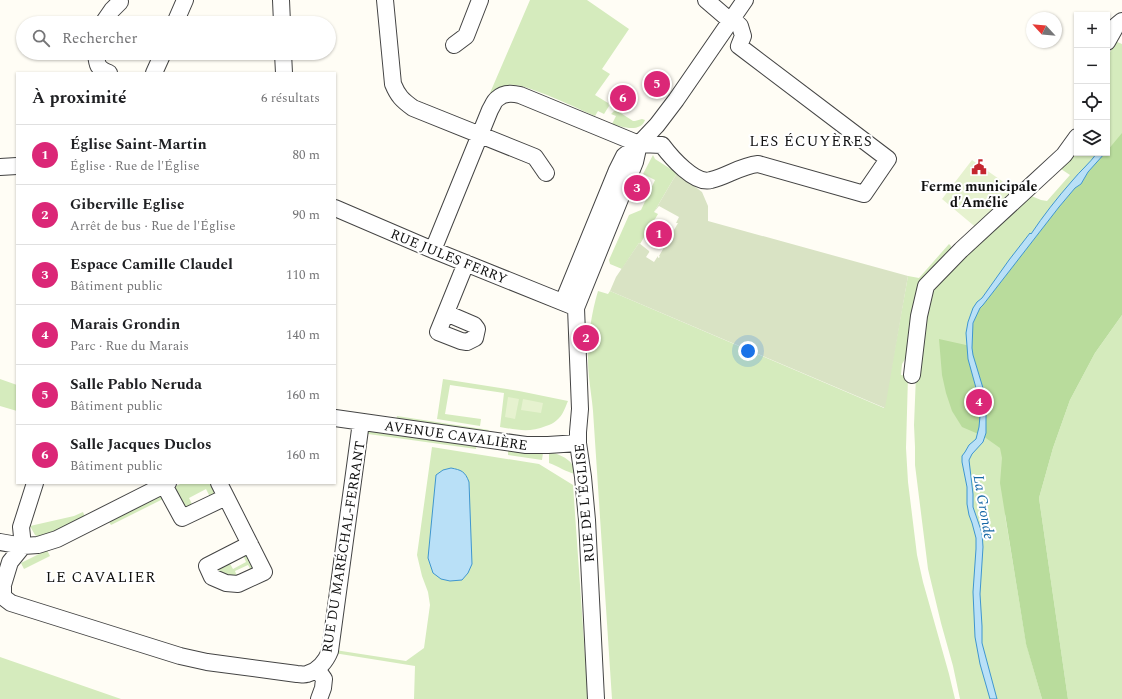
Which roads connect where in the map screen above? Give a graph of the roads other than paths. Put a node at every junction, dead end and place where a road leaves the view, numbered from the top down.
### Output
1 (185, 0) edge
2 (281, 0) edge
3 (385, 0) edge
4 (480, 0) edge
5 (706, 0) edge
6 (745, 0) edge
7 (120, 2) dead end
8 (108, 16) edge
9 (178, 16) edge
10 (282, 16) edge
11 (731, 20) junction
12 (1122, 22) edge
13 (1110, 37) edge
14 (454, 45) dead end
15 (97, 60) edge
16 (160, 60) edge
17 (283, 60) edge
18 (107, 72) edge
19 (154, 72) edge
20 (284, 72) edge
21 (480, 135) junction
22 (1074, 140) edge
23 (639, 144) junction
24 (16, 166) edge
25 (0, 167) edge
26 (546, 173) dead end
27 (336, 208) edge
28 (433, 250) junction
29 (466, 263) junction
30 (569, 305) junction
31 (446, 313) dead end
32 (912, 375) dead end
33 (336, 418) edge
34 (361, 422) junction
35 (578, 443) junction
36 (35, 484) edge
37 (165, 484) edge
38 (222, 490) edge
39 (0, 542) edge
40 (250, 544) dead end
41 (23, 546) junction
42 (317, 669) junction
43 (319, 699) edge
44 (596, 699) edge

1 - 9 street
2 - 10 street
3 - 21 street
4 - 14 street
5 - 11 street
6 - 11 street, RUE DE L'ÉGLISE
7 - 8 street
11 - 23 street, RUE DE L'ÉGLISE
11 - 23 street
12 - 13 street
15 - 18 street
16 - 19 street
17 - 20 street
21 - 23 street
21 - 26 street
21 - 28 street
22 - 32 street
23 - 30 street, RUE DE L'ÉGLISE
24 - 25 street
27 - 28 street, RUE JULES FERRY
28 - 29 street, RUE JULES FERRY
29 - 30 street, RUE JULES FERRY
29 - 31 street
30 - 35 street, RUE DE L'ÉGLISE
33 - 34 street, AVENUE CAVALIÈRE
34 - 35 street, AVENUE CAVALIÈRE
34 - 42 street, RUE DU MARÉCHAL-FERRANT
35 - 44 street, RUE DE L'ÉGLISE
36 - 41 street
37 - 38 street
37 - 41 street
38 - 40 street
39 - 41 street
41 - 42 street, RUE DU MARÉCHAL-FERRANT
42 - 43 street, RUE DU MARÉCHAL-FERRANT

